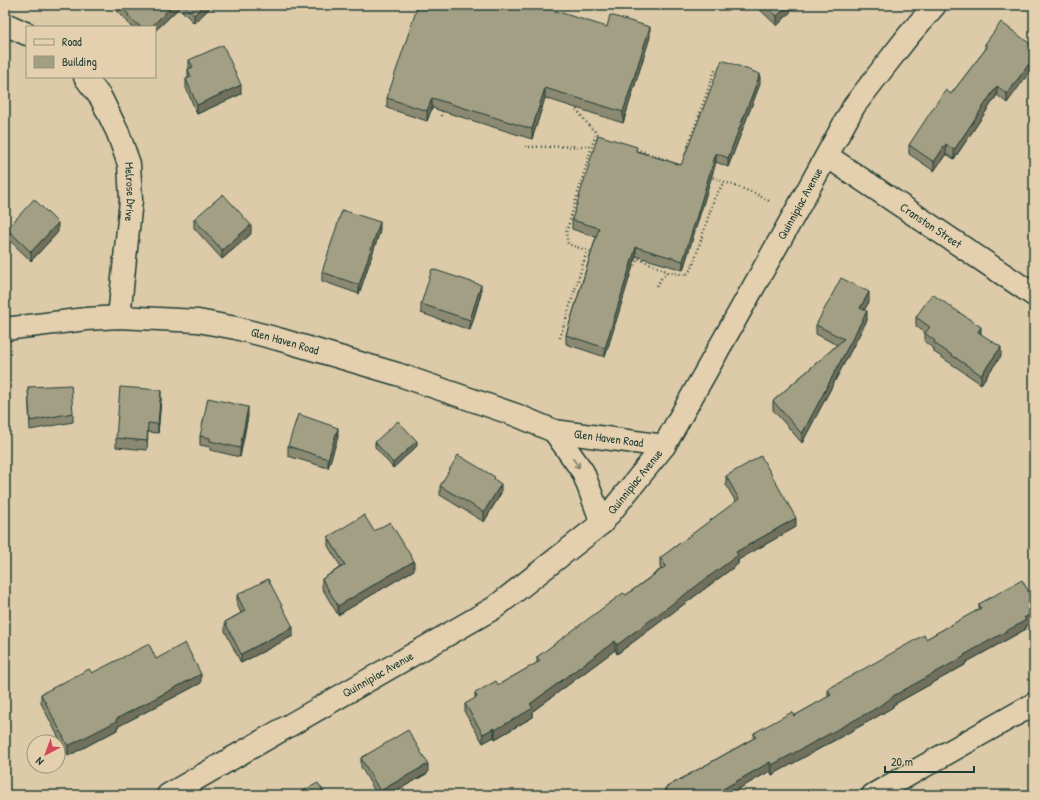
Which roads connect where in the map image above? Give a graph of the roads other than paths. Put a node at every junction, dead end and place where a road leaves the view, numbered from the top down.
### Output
1 (935, 5) edge
2 (5, 24) edge
3 (26, 34) edge
4 (86, 78) edge
5 (827, 156) junction
6 (1034, 296) edge
7 (119, 317) junction
8 (5, 329) edge
9 (554, 431) junction
10 (664, 446) junction
11 (602, 523) junction
12 (1034, 704) edge
13 (168, 795) edge
14 (873, 795) edge

1 - 5 street, Quinnipiac Avenue
2 - 3 street
4 - 7 street, Melrose Drive
5 - 6 street, Cranston Street
5 - 10 street, Quinnipiac Avenue
7 - 8 street, Glen Haven Road
7 - 9 street, Glen Haven Road
9 - 10 street, Glen Haven Road
9 -> 11 street, Glen Haven Road
10 - 11 street, Quinnipiac Avenue
11 - 13 street, Quinnipiac Avenue
12 - 14 street

